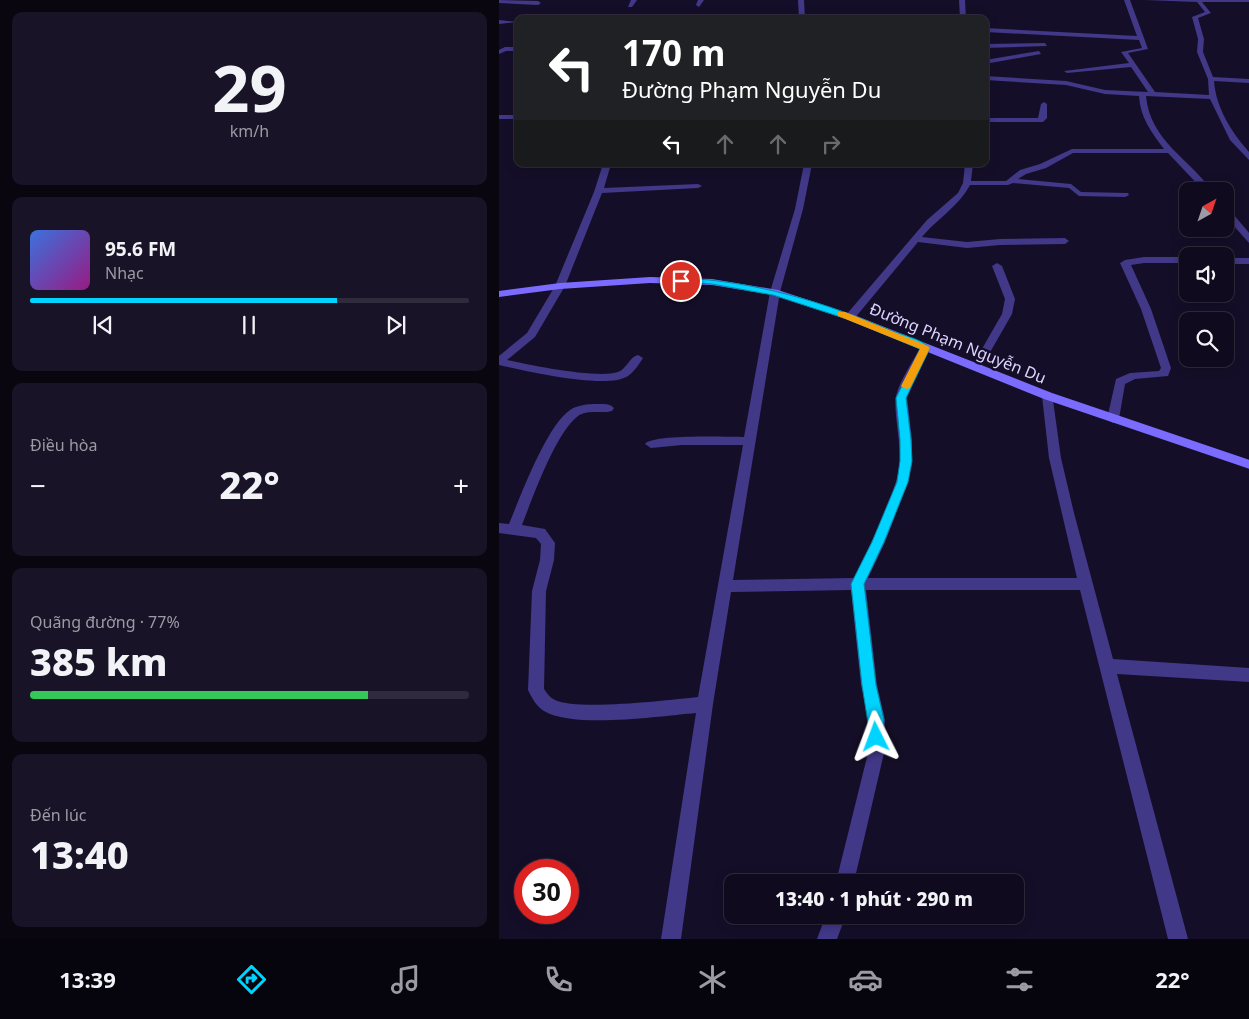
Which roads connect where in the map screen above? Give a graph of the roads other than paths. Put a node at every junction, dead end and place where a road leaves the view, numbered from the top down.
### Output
1 (633, 0) edge
2 (801, 0) edge
3 (962, 0) edge
4 (1127, 0) edge
5 (1148, 0) edge
6 (1249, 0) edge
7 (499, 1) edge
8 (1199, 1) edge
9 (538, 3) dead end
10 (630, 6) dead end
11 (802, 15) edge
12 (963, 15) edge
13 (499, 22) edge
14 (514, 22) edge
15 (989, 30) edge
16 (1141, 38) junction
17 (1045, 45) dead end
18 (989, 46) edge
19 (514, 50) edge
20 (499, 52) edge
21 (1039, 54) dead end
22 (989, 62) edge
23 (1132, 65) junction
24 (1067, 71) dead end
25 (989, 78) edge
26 (1211, 79) junction
27 (1249, 81) edge
28 (1141, 94) junction
29 (1153, 94) junction
30 (1212, 97) junction
31 (1044, 104) dead end
32 (499, 117) edge
33 (514, 117) edge
34 (989, 120) edge
35 (1234, 140) junction
36 (1249, 142) edge
37 (1170, 151) junction
38 (1249, 159) edge
39 (606, 167) edge
40 (807, 167) edge
41 (969, 167) edge
42 (1013, 181) junction
43 (1199, 182) edge
44 (967, 183) junction
45 (698, 186) dead end
46 (599, 191) junction
47 (1125, 195) dead end
48 (1234, 220) edge
49 (1237, 223) junction
50 (1249, 226) edge
51 (915, 239) junction
52 (1065, 241) dead end
53 (1249, 241) edge
54 (1179, 260) edge
55 (1234, 261) edge
56 (1249, 261) edge
57 (997, 266) dead end
58 (560, 286) junction
59 (775, 292) junction
60 (499, 294) edge
61 (850, 317) junction
62 (925, 348) junction
63 (638, 358) dead end
64 (499, 362) edge
65 (976, 368) junction
66 (1048, 396) junction
67 (608, 408) dead end
68 (1113, 419) junction
69 (750, 441) junction
70 (651, 444) dead end
71 (1249, 465) edge
72 (506, 528) edge
73 (858, 584) junction
74 (1087, 584) junction
75 (726, 586) junction
76 (1107, 666) junction
77 (1249, 675) edge
78 (705, 704) junction
79 (847, 874) edge
80 (832, 924) edge
81 (671, 939) edge
82 (827, 939) edge
83 (1178, 939) edge

1 - 10 street
2 - 11 street
3 - 12 street
4 - 16 street
5 - 8 street
6 - 8 street
7 - 9 street
8 - 26 street
13 - 14 street
15 - 16 street
16 - 23 street
17 - 18 street
19 - 20 street
21 - 22 street
23 - 24 street
23 - 29 street
25 - 28 street
26 - 27 street
26 - 30 street
28 - 29 street
28 - 37 street
29 - 30 street
30 - 35 street
31 - 34 street
32 - 33 street
35 - 36 street
35 - 38 street
37 - 42 street
37 - 43 street
39 - 46 street
40 - 59 street
41 - 44 street
42 - 44 street
42 - 47 street
44 - 51 street
45 - 46 street
46 - 58 street
48 - 49 street
49 - 50 street
49 - 53 street
51 - 52 street
51 - 61 street
54 - 68 street
55 - 56 street
57 - 65 street
58 - 59 main road, Đường Phạm Nguyễn Du
58 - 60 main road, Đường Phạm Nguyễn Du
58 - 64 street
59 - 61 main road, Đường Phạm Nguyễn Du
59 - 69 street
61 - 62 main road, Đường Phạm Nguyễn Du
62 - 65 main road, Đường Phạm Nguyễn Du
62 - 73 street
63 - 64 street
65 - 66 main road, Đường Phạm Nguyễn Du
66 - 68 main road, Đường Phạm Nguyễn Du
66 - 74 street
67 - 72 street
68 - 71 main road, Đường Phạm Nguyễn Du
69 - 70 street
69 - 75 street
72 - 78 street
73 - 74 street
73 - 75 street
73 - 79 street
74 - 76 street
75 - 78 street
76 - 77 street
76 - 83 street
78 - 81 street
80 - 82 street

